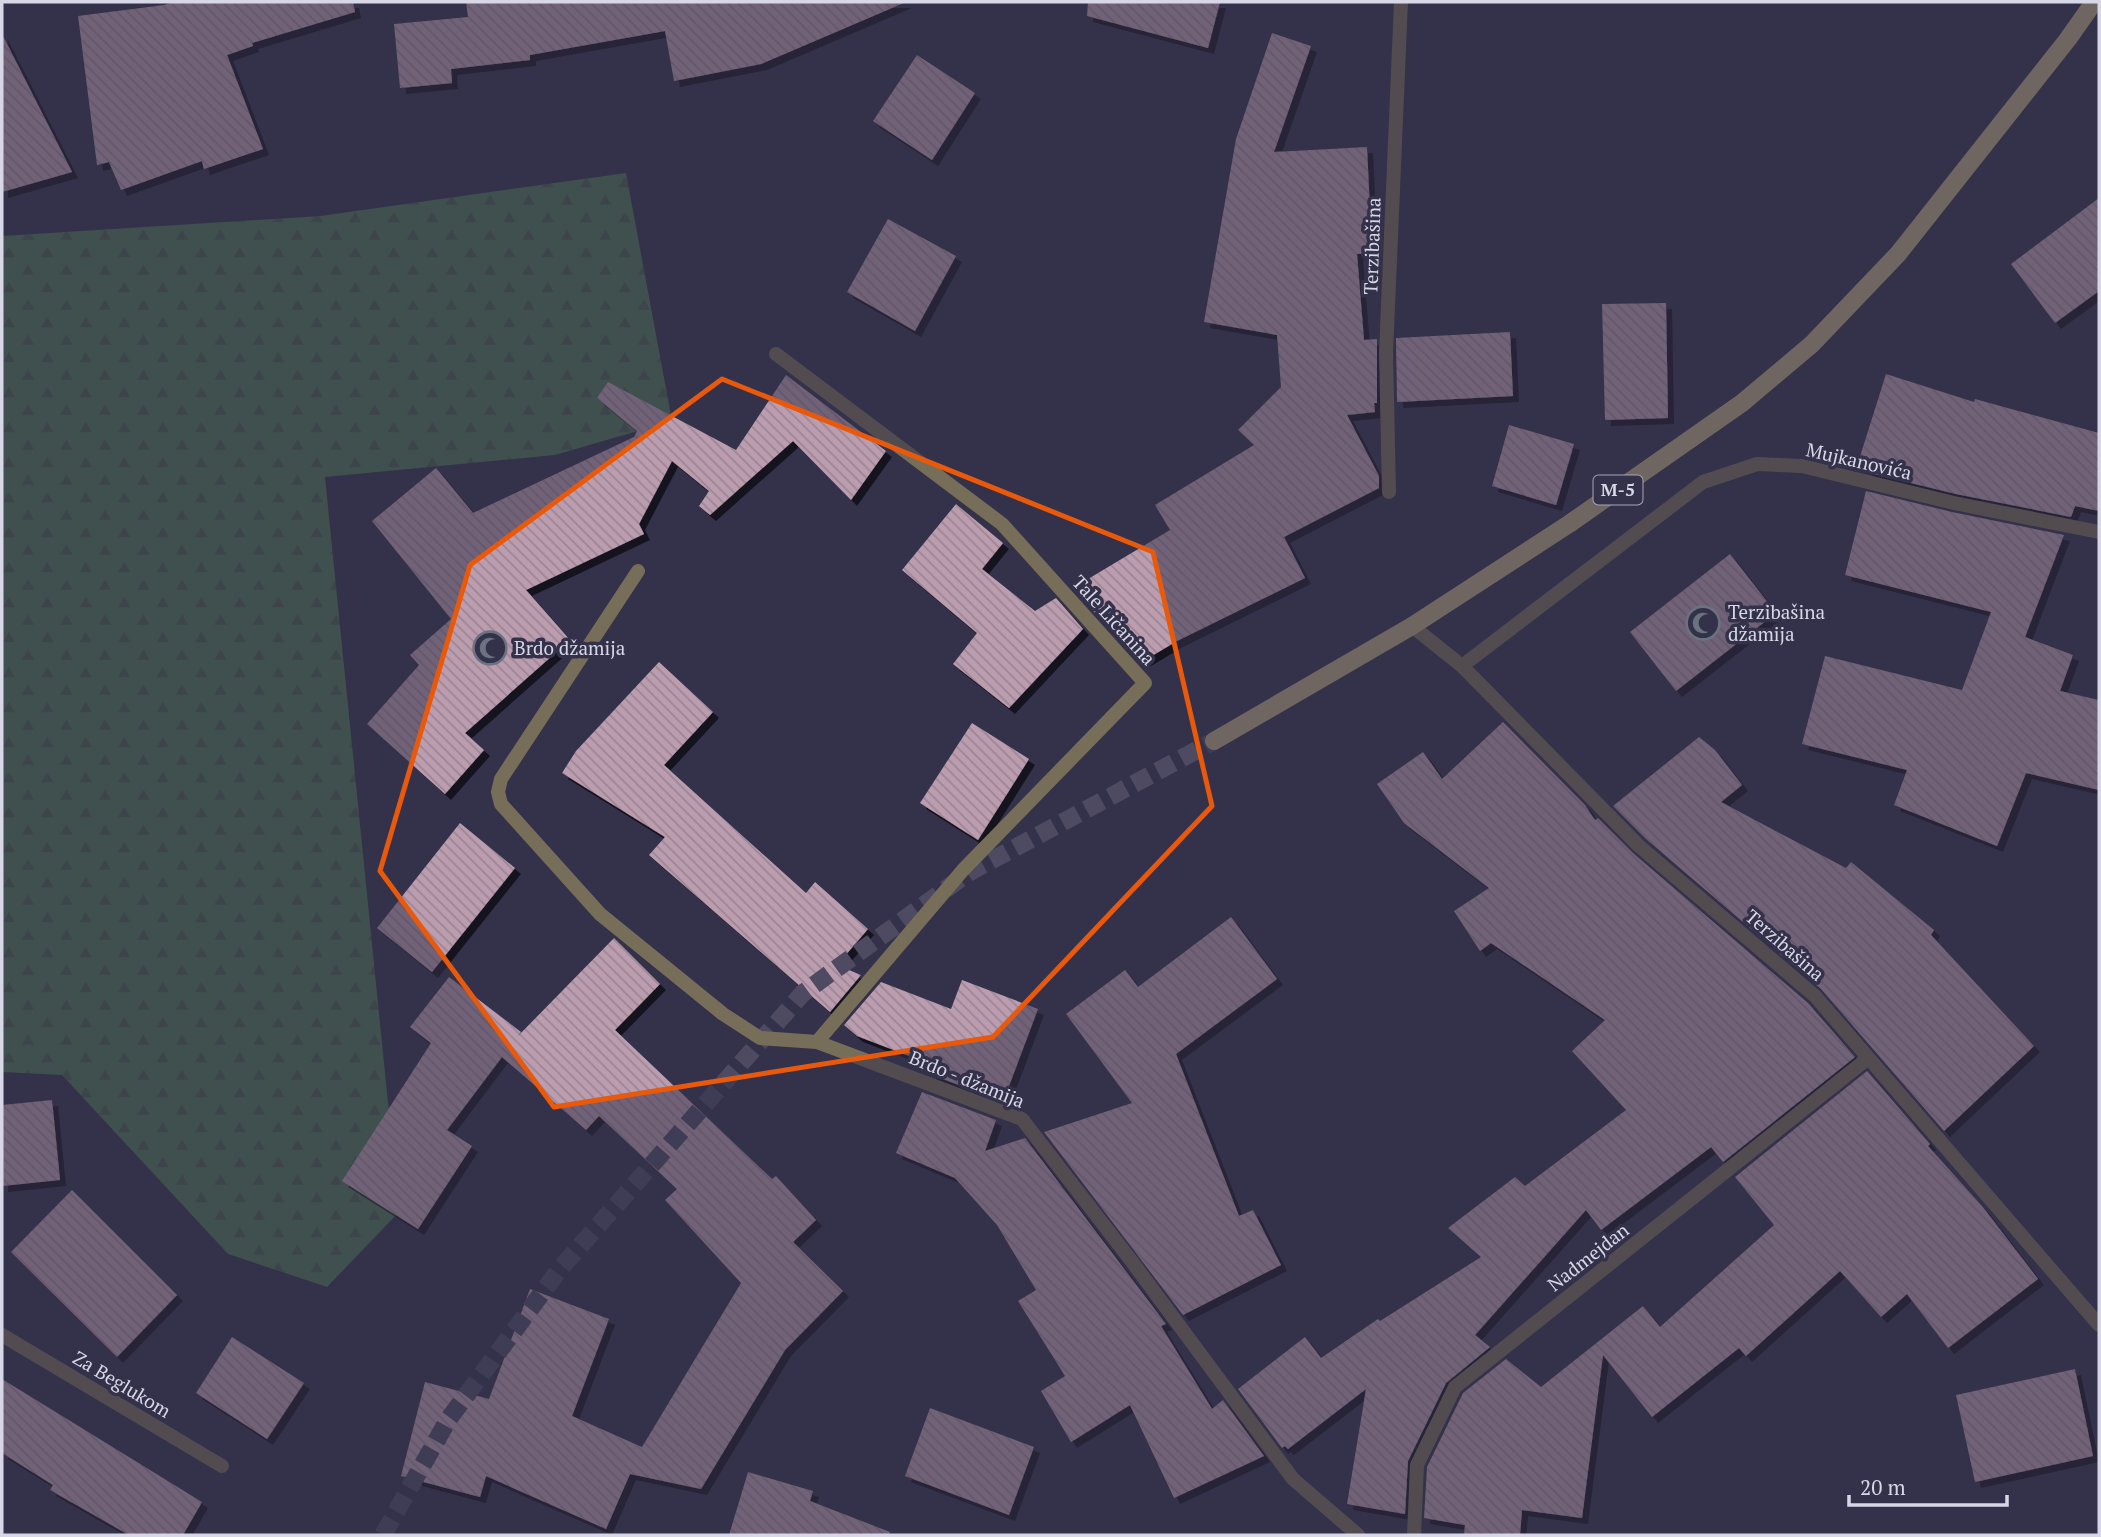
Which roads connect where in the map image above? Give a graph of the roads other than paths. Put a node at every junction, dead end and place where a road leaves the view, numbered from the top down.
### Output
1 (1401, 2) edge
2 (2094, 2) edge
3 (776, 354) dead end
4 (1389, 492) dead end
5 (2099, 532) edge
6 (638, 571) dead end
7 (1412, 626) junction
8 (1461, 666) junction
9 (1214, 741) tunnel mouth
10 (817, 1042) junction
11 (1867, 1059) junction
12 (2099, 1325) edge
13 (2, 1335) edge
14 (222, 1466) dead end
15 (1358, 1535) edge
16 (1414, 1535) edge

1 - 4 street, Terzibašina
2 - 7 main road, M-5
3 - 10 street, Tale Ličanina
5 - 8 street, Mujkanovića
6 - 10 street, Brdo - džamija
7 - 8 street, Terzibašina
7 - 9 main road, M-5
8 - 11 street, Terzibašina
10 - 15 street, Brdo - džamija
11 - 12 street, Terzibašina
11 - 16 street, Nadmejdan
13 - 14 street, Za Beglukom

